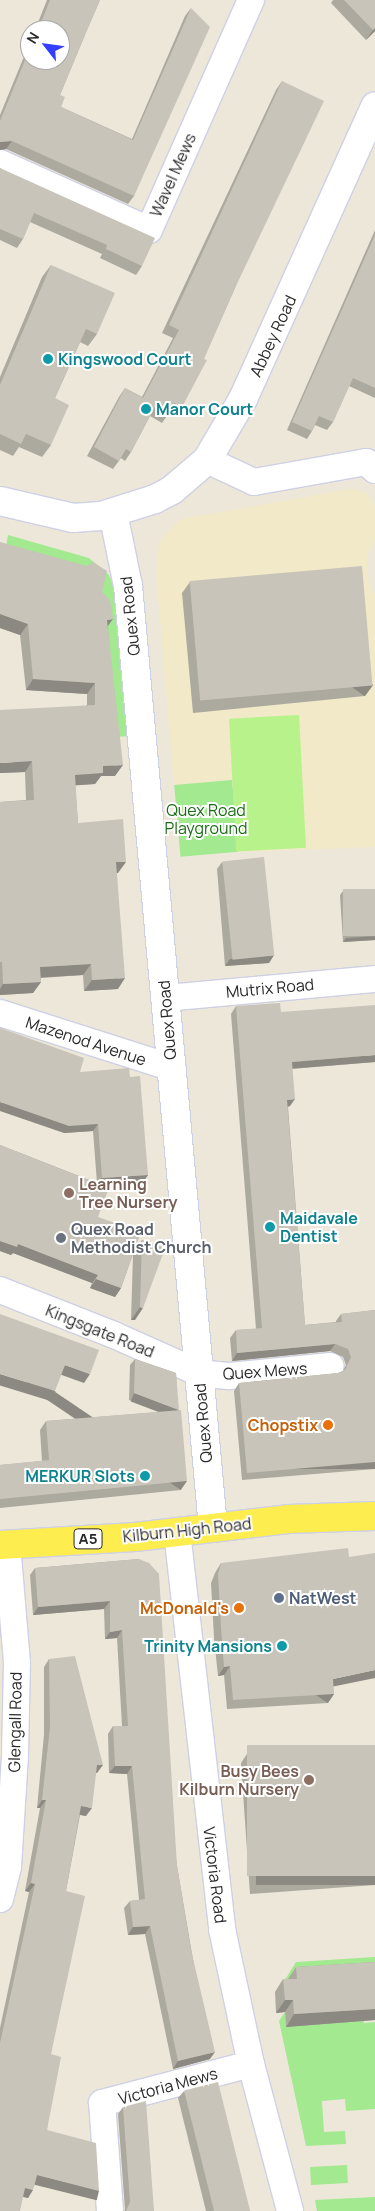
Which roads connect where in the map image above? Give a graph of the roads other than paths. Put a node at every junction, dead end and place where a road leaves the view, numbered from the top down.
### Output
1 (251, 0) edge
2 (375, 106) edge
3 (0, 163) edge
4 (207, 460) junction
5 (372, 460) edge
6 (0, 501) edge
7 (113, 513) junction
8 (375, 979) edge
9 (166, 998) junction
10 (0, 1013) edge
11 (172, 1068) junction
12 (0, 1290) edge
13 (331, 1366) dead end
14 (198, 1373) junction
15 (375, 1516) edge
16 (214, 1527) junction
17 (177, 1532) junction
18 (3, 1545) edge
19 (0, 1899) edge
20 (251, 2064) junction
21 (110, 2211) edge
22 (290, 2211) edge

1 - 3 street, Wavel Mews
2 - 4 main road, Abbey Road
4 - 5 street
4 - 7 main road, Abbey Road
6 - 7 main road, Abbey Road
7 - 9 main road, Quex Road
8 - 9 street, Mutrix Road
9 - 11 main road, Quex Road
10 - 11 street, Mazenod Avenue
11 - 14 main road, Quex Road
12 - 14 street, Kingsgate Road
13 - 14 street, Quex Mews
14 - 16 main road, Quex Road
15 - 16 main road, Kilburn High Road / A5
16 - 17 main road, Kilburn High Road / A5
17 - 18 main road, Kilburn High Road / A5
17 - 20 street, Victoria Road
18 - 19 street, Glengall Road
20 - 21 street, Victoria Mews
20 - 22 street, Victoria Road

